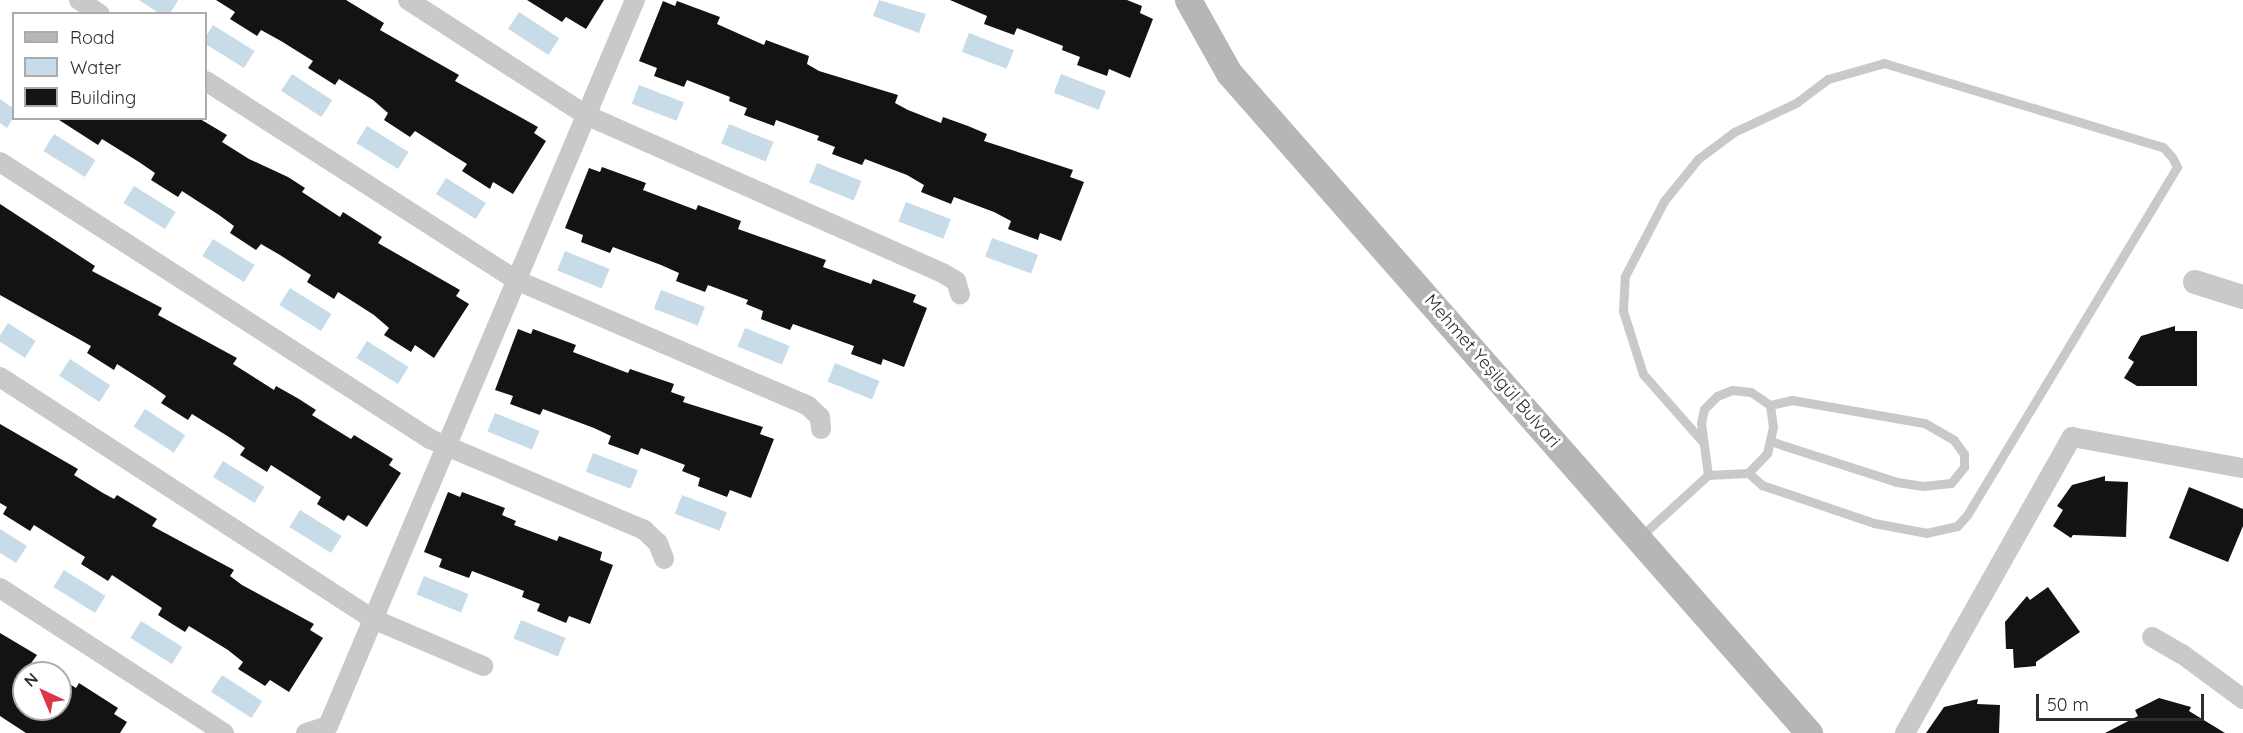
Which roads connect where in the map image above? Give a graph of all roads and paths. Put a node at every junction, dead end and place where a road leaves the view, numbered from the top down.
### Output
1 (79, 0) edge
2 (408, 0) edge
3 (635, 0) edge
4 (1188, 0) edge
5 (97, 12) edge
6 (207, 82) edge
7 (586, 115) junction
8 (0, 162) edge
9 (516, 280) junction
10 (2195, 282) dead end
11 (960, 294) dead end
12 (2243, 297) edge
13 (0, 377) edge
14 (1770, 405) junction
15 (820, 429) dead end
16 (1702, 441) junction
17 (1770, 441) junction
18 (446, 447) junction
19 (2243, 468) edge
20 (1748, 473) junction
21 (1708, 475) junction
22 (1639, 538) junction
23 (664, 559) dead end
24 (0, 588) edge
25 (373, 619) junction
26 (2152, 638) dead end
27 (483, 666) dead end
28 (2243, 699) edge
29 (224, 733) edge
30 (306, 733) edge
31 (1809, 733) edge
32 (1905, 733) edge

1 - 5 street
2 - 7 street
3 - 7 street
4 - 22 main road, Mehmet Yeşilgül Bulvari
6 - 9 street
7 - 9 street
7 - 11 street
8 - 18 street
9 - 15 street
9 - 18 street
10 - 12 street
13 - 25 street
14 - 16 lane
14 - 17 lane
14 - 17 lane
16 - 20 lane
16 - 21 lane
17 - 20 lane
18 - 23 street
18 - 25 street
19 - 32 street
20 - 21 lane
21 - 22 lane
22 - 31 main road, Mehmet Yeşilgül Bulvari
24 - 29 street
25 - 27 street
25 - 30 street
26 - 28 street

